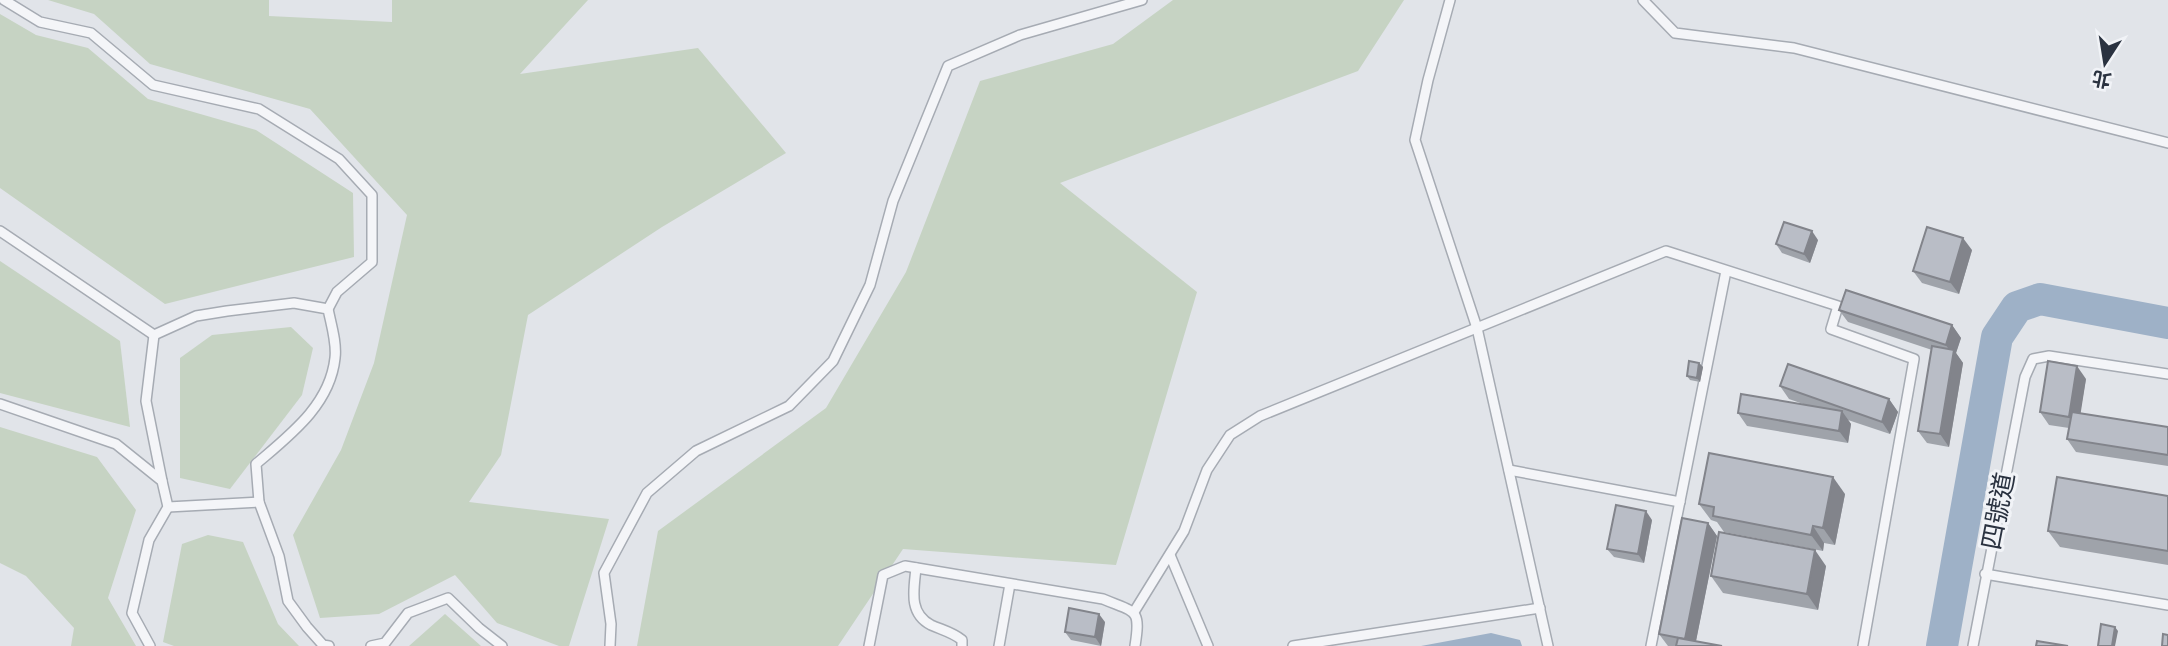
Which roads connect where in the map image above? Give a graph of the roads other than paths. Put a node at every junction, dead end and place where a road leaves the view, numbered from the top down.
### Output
1 (4, 0) edge
2 (1142, 0) edge
3 (1450, 0) edge
4 (1643, 0) edge
5 (2168, 143) edge
6 (0, 231) edge
7 (1726, 271) junction
8 (328, 309) junction
9 (1477, 328) junction
10 (154, 335) junction
11 (2168, 374) edge
12 (0, 404) edge
13 (1509, 470) junction
14 (162, 481) junction
15 (259, 502) junction
16 (1680, 502) junction
17 (168, 507) junction
18 (1170, 555) junction
19 (916, 568) junction
20 (1985, 574) junction
21 (1010, 584) junction
22 (2168, 605) edge
23 (1540, 608) junction
24 (1134, 612) junction
25 (150, 646) edge
26 (329, 646) edge
27 (371, 646) edge
28 (502, 646) edge
29 (610, 646) edge
30 (869, 646) edge
31 (962, 646) edge
32 (999, 646) edge
33 (1135, 646) edge
34 (1208, 646) edge
35 (1293, 646) edge
36 (1548, 646) edge
37 (1651, 646) edge
38 (1863, 646) edge
39 (1973, 646) edge

1 - 8 lane
2 - 29 lane
3 - 9 lane
4 - 5 lane
6 - 10 lane
7 - 9 lane
7 - 16 lane
7 - 38 lane
8 - 10 lane
8 - 15 lane
9 - 13 lane
9 - 18 lane
10 - 14 lane
11 - 20 lane, 四號道
12 - 14 lane
13 - 16 lane
13 - 23 lane
14 - 17 lane
15 - 17 lane
15 - 26 lane
16 - 37 lane
17 - 25 lane
18 - 24 lane
18 - 34 lane
19 - 21 lane
19 - 30 lane
19 - 31 lane
20 - 22 lane
20 - 39 lane, 四號道
21 - 24 lane
21 - 32 lane
23 - 35 lane
23 - 36 lane
24 - 33 lane
27 - 28 lane

